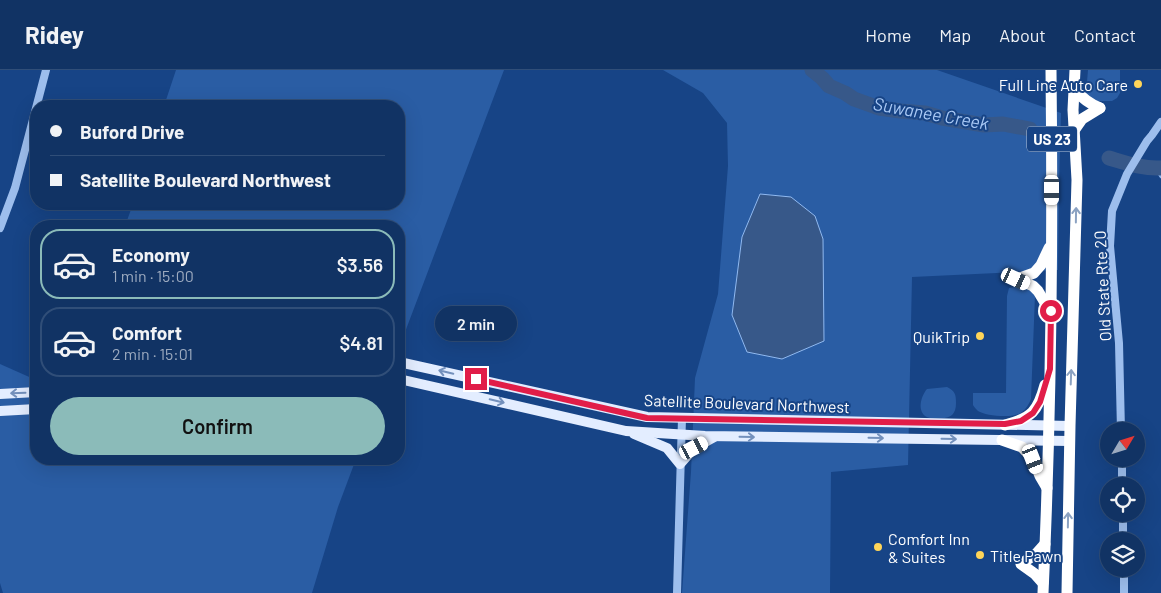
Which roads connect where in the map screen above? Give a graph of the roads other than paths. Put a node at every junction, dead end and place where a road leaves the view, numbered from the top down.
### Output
1 (46, 70) edge
2 (1051, 71) edge
3 (1075, 77) edge
4 (38, 100) edge
5 (1161, 122) edge
6 (1075, 129) junction
7 (30, 131) edge
8 (0, 228) edge
9 (1051, 244) junction
10 (1051, 311) junction
11 (405, 363) edge
12 (1050, 369) junction
13 (405, 380) edge
14 (30, 392) edge
15 (0, 394) edge
16 (30, 409) edge
17 (0, 411) edge
18 (682, 418) junction
19 (1121, 422) edge
20 (1005, 424) junction
21 (1048, 425) junction
22 (1070, 426) junction
23 (626, 431) junction
24 (681, 435) junction
25 (716, 436) junction
26 (1002, 440) junction
27 (1048, 440) junction
28 (1070, 441) junction
29 (680, 464) junction
30 (1047, 488) junction
31 (1045, 544) junction
32 (1124, 577) edge
33 (1043, 588) edge
34 (678, 593) edge
35 (1067, 593) edge
36 (1124, 593) edge

1 - 4 street
2 - 9 highway, US 23
3 - 6 highway, US 23
3 - 6 highway
5 - 19 street, Old State Rte 20
22 -> 6 highway, US 23
7 - 8 street
9 - 10 highway, US 23
9 - 10 highway
10 - 12 highway, US 23
18 -> 11 main road, Satellite Boulevard Northwest
12 - 20 highway
12 - 21 highway, US 23
13 -> 23 main road, Satellite Boulevard Northwest
14 -> 15 main road
16 - 17 main road
18 - 20 main road, Satellite Boulevard Northwest
18 - 24 street
20 - 21 main road, Satellite Boulevard Northwest
21 - 22 main road, Satellite Boulevard Northwest
21 - 27 highway, US 23
22 - 28 highway, US 23
23 - 24 main road, Satellite Boulevard Northwest
23 - 29 main road
24 - 25 main road, Satellite Boulevard Northwest
24 - 29 street
25 -> 26 main road, Satellite Boulevard Northwest
25 - 29 main road
26 - 27 main road, Satellite Boulevard Northwest
26 - 30 highway
27 - 28 main road, Satellite Boulevard Northwest
27 - 30 highway, US 23
35 -> 28 highway, US 23
29 - 34 street
30 - 31 highway, US 23
31 - 33 highway, US 23
31 - 33 highway
32 - 36 street

